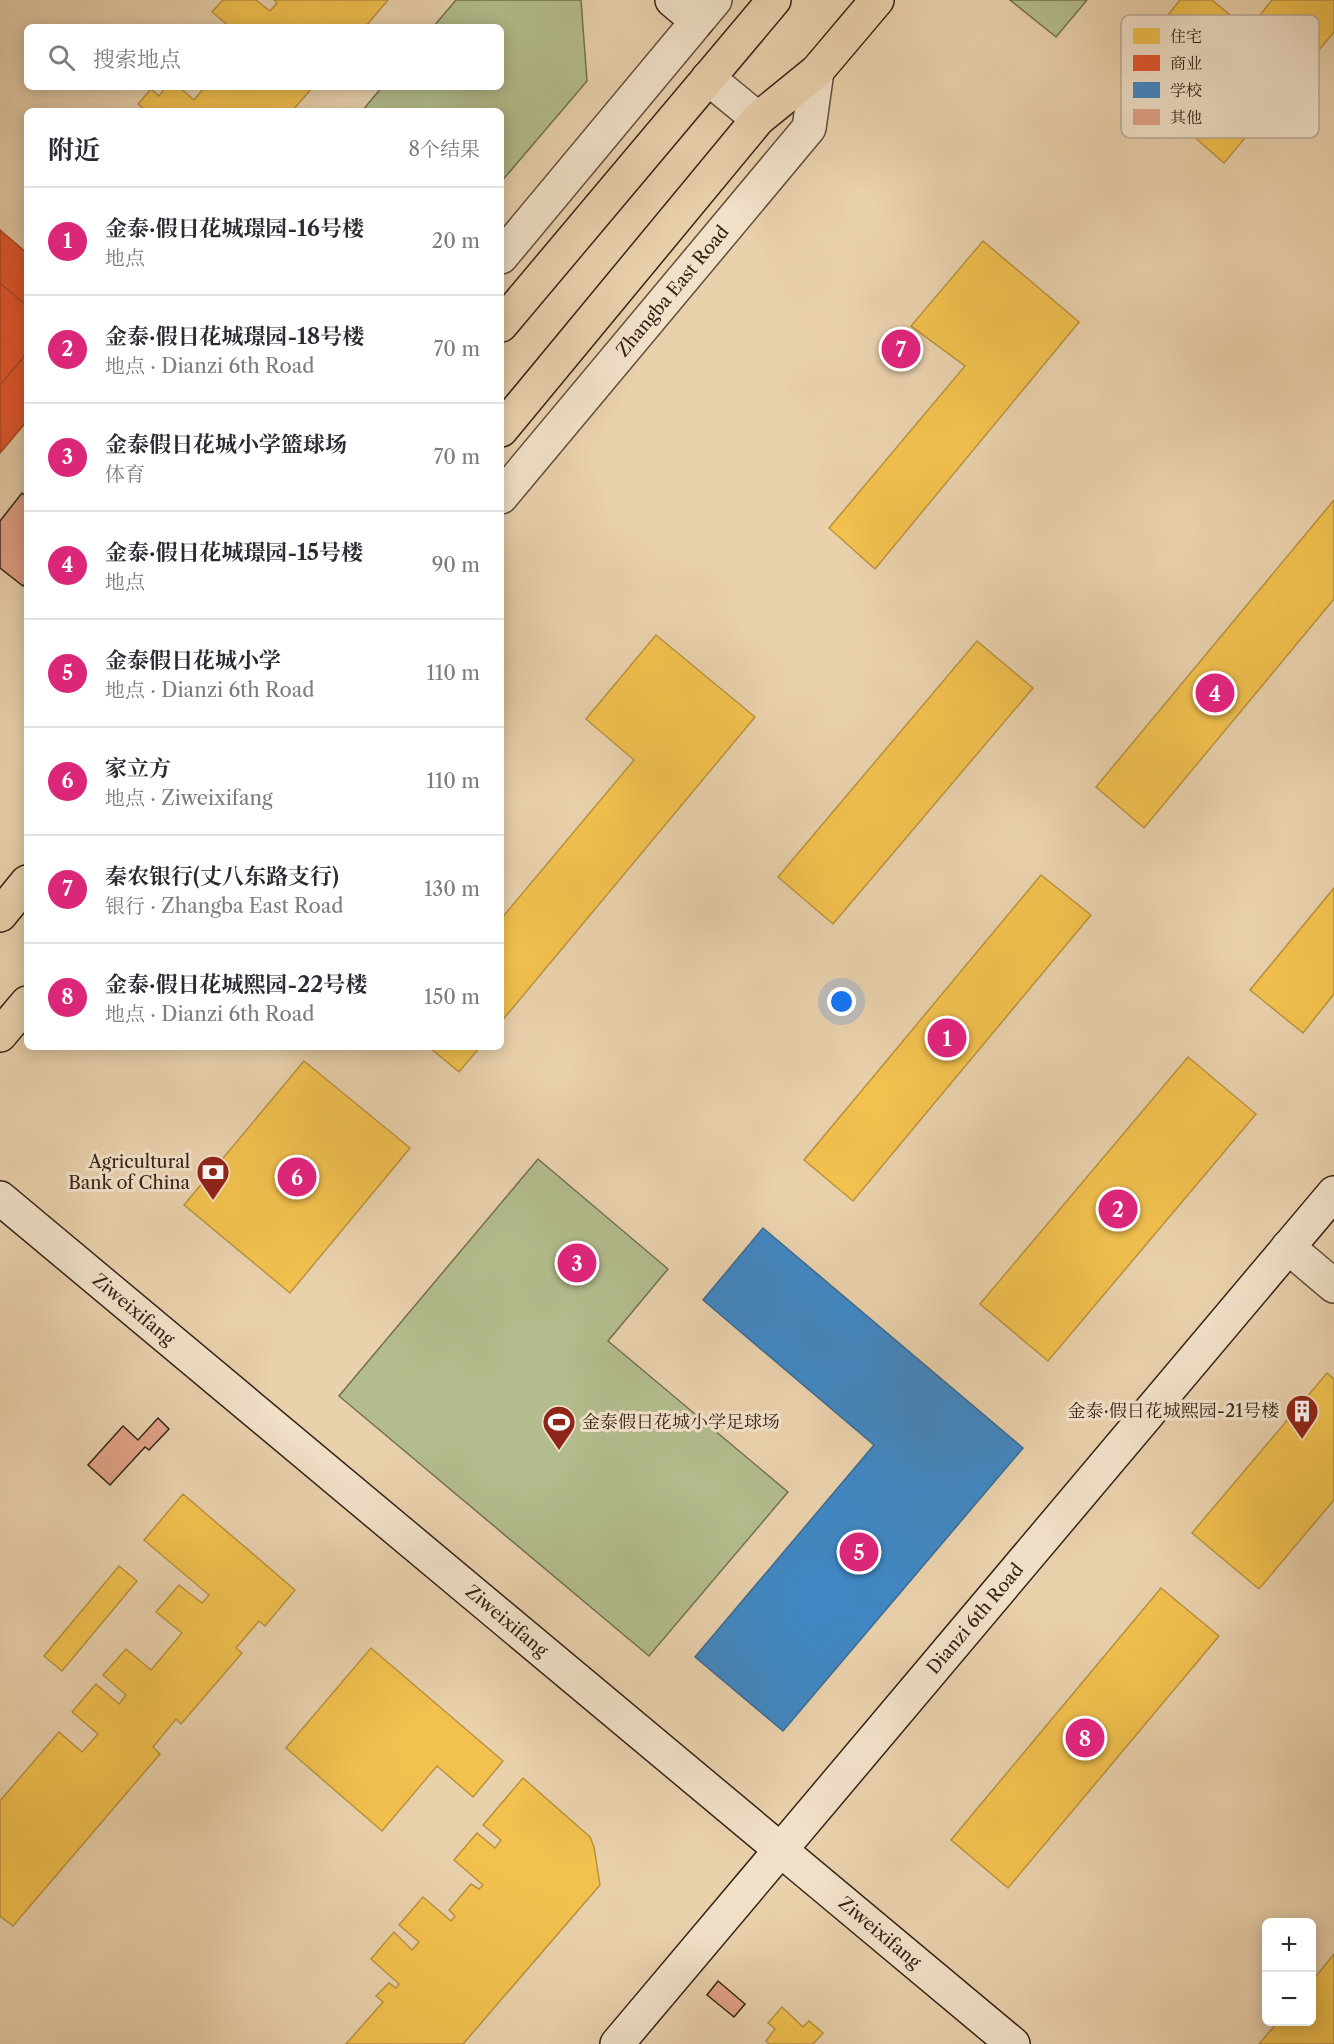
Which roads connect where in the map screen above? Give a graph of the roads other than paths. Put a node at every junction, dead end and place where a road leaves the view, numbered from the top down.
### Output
1 (672, 0) edge
2 (774, 0) edge
3 (876, 0) edge
4 (706, 11) edge
5 (817, 71) junction
6 (708, 78) junction
7 (758, 119) junction
8 (504, 253) edge
9 (504, 321) edge
10 (504, 425) edge
11 (504, 493) edge
12 (24, 886) edge
13 (0, 915) edge
14 (24, 1007) edge
15 (0, 1035) edge
16 (1334, 1193) edge
17 (0, 1198) edge
18 (1288, 1247) junction
19 (1334, 1286) edge
20 (780, 1848) junction
21 (617, 2044) edge
22 (1013, 2044) edge

1 - 4 street
2 - 6 main road
3 - 5 main road
4 - 8 street
5 - 7 main road
5 - 11 street, Zhangba East Road
6 - 7 street
6 - 9 main road
7 - 10 main road
12 - 13 main road
14 - 15 main road
16 - 18 street, Dianzi 6th Road
17 - 20 street, Ziweixifang
18 - 19 street
18 - 20 street, Dianzi 6th Road
20 - 21 street, Dianzi 6th Road
20 - 22 street, Ziweixifang

